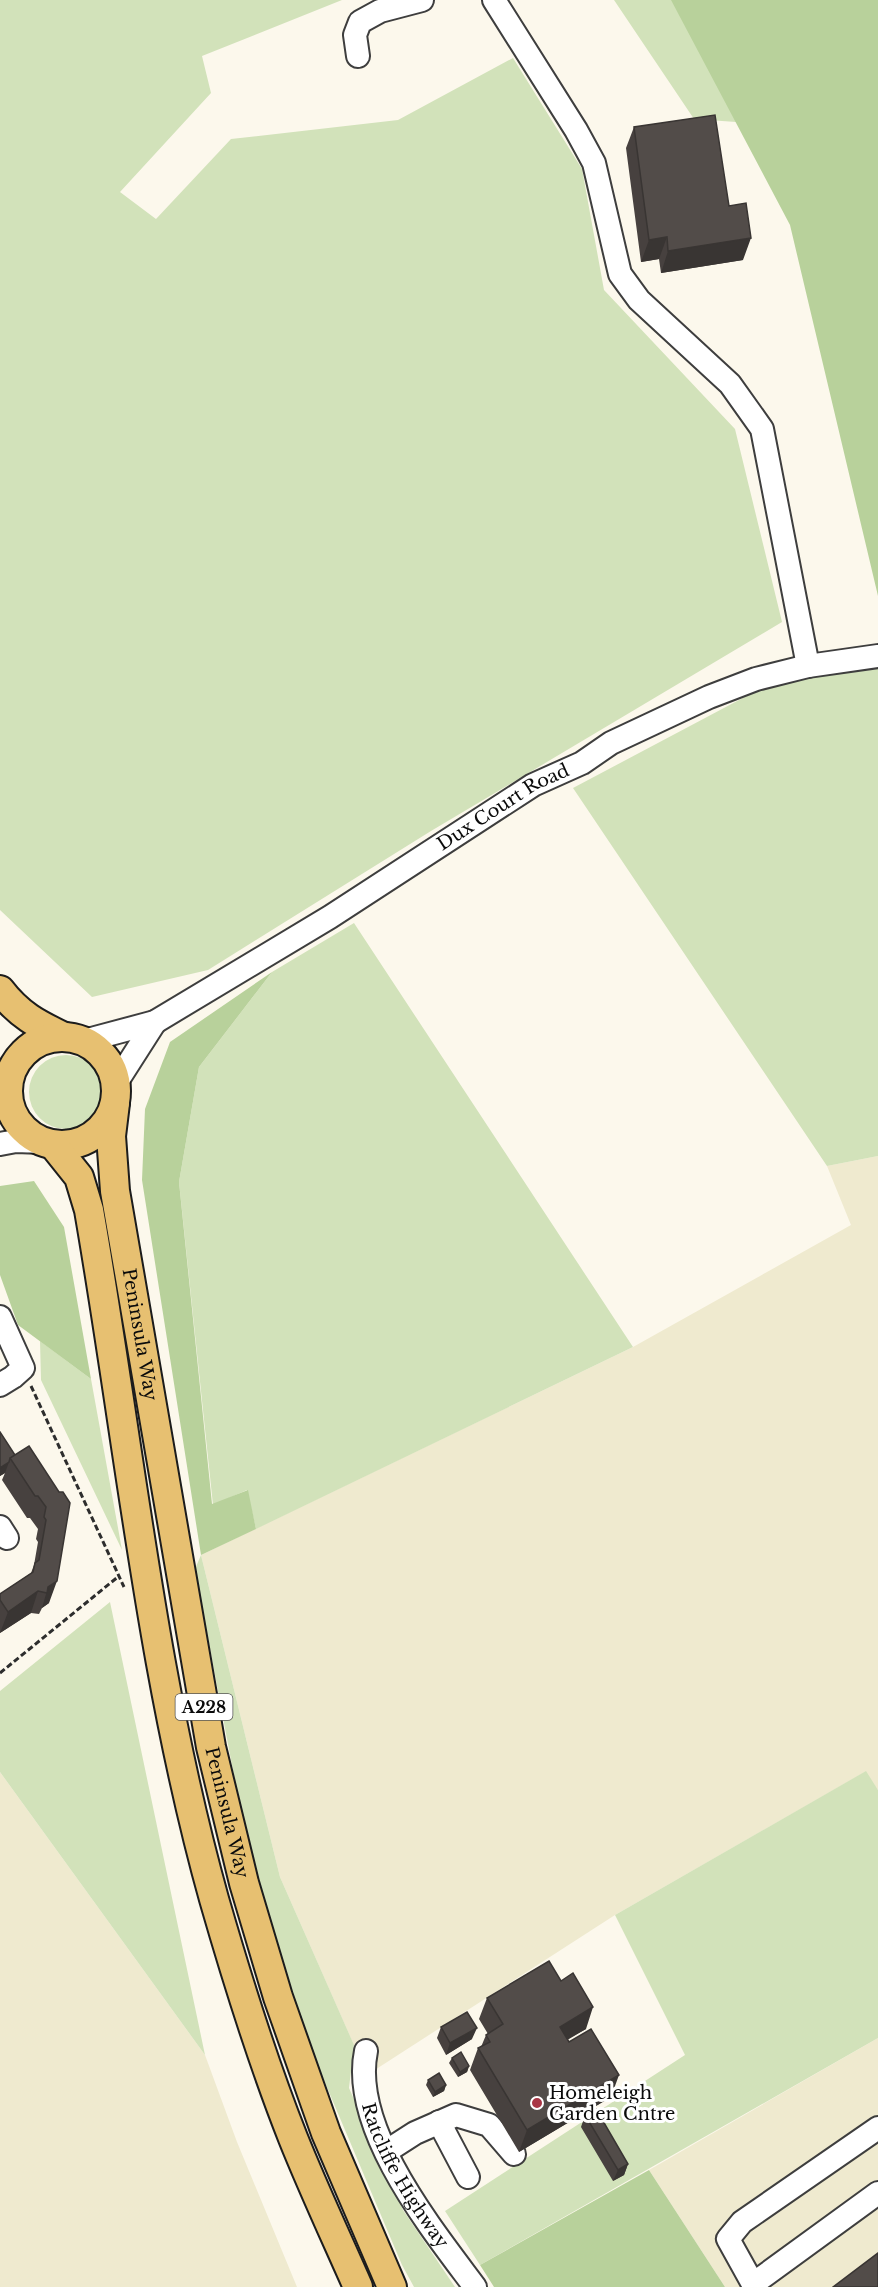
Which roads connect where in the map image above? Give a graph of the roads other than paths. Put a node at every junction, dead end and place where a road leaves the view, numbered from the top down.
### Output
1 (422, 0) edge
2 (494, 0) edge
3 (358, 56) dead end
4 (878, 656) edge
5 (808, 666) junction
6 (0, 990) edge
7 (155, 1022) junction
8 (74, 1039) junction
9 (4, 1086) edge
10 (115, 1093) junction
11 (0, 1144) edge
12 (48, 1145) junction
13 (0, 1317) edge
14 (0, 1385) edge
15 (366, 2051) dead end
16 (439, 2122) junction
17 (878, 2128) edge
18 (387, 2151) junction
19 (514, 2154) dead end
20 (468, 2177) dead end
21 (878, 2193) edge
22 (753, 2285) edge
23 (358, 2287) edge
24 (392, 2287) edge
25 (475, 2287) edge

1 - 3 street
2 - 5 street
4 - 5 street, Dux Court Road
5 - 7 street, Dux Court Road
6 - 8 main road
7 - 8 street, Dux Court Road
7 - 10 street, Dux Court Road
8 - 9 main road
8 - 10 main road
9 - 12 main road
10 - 12 main road
10 - 24 main road, Peninsula Way / A228
11 - 12 street
12 - 23 main road, Peninsula Way / A228
13 - 14 street
15 - 18 street, Ratcliffe Highway
16 - 18 street
16 - 19 street
16 - 20 street
17 - 22 street
18 - 25 street, Ratcliffe Highway
21 - 22 street

